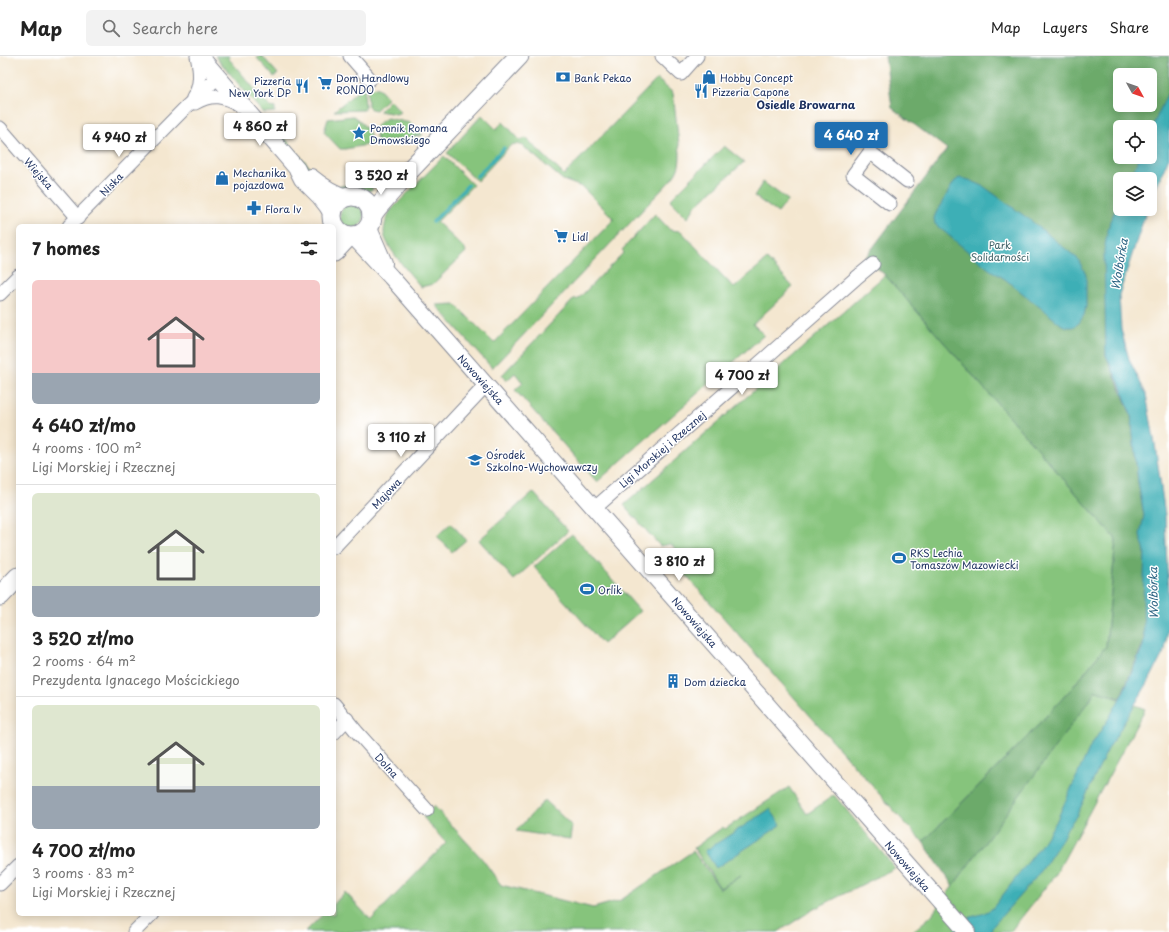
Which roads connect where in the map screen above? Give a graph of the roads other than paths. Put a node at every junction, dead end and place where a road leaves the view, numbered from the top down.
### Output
1 (196, 56) edge
2 (200, 56) edge
3 (350, 56) edge
4 (519, 56) edge
5 (662, 56) edge
6 (697, 56) edge
7 (218, 77) junction
8 (370, 79) dead end
9 (186, 107) junction
10 (244, 107) junction
11 (0, 128) edge
12 (297, 169) junction
13 (408, 172) junction
14 (908, 181) dead end
15 (353, 197) junction
16 (890, 204) dead end
17 (371, 220) junction
18 (73, 222) edge
19 (340, 227) edge
20 (336, 244) edge
21 (873, 264) dead end
22 (391, 277) junction
23 (16, 278) edge
24 (0, 294) edge
25 (486, 385) junction
26 (595, 508) junction
27 (336, 545) edge
28 (16, 579) edge
29 (0, 596) edge
30 (336, 706) edge
31 (347, 719) junction
32 (336, 731) edge
33 (427, 810) dead end
34 (16, 868) edge
35 (0, 884) edge
36 (150, 916) edge
37 (134, 932) edge
38 (967, 932) edge

1 - 9 street, Niska
2 - 7 street
3 - 8 street
4 - 13 main road
5 - 6 street
7 - 9 street, Niska
7 - 10 street
9 - 10 street, Niska
9 - 18 street, Niska
10 - 12 street
11 - 18 street, Wiejska
12 - 15 street
12 - 19 street, Nowowiejska
13 - 15 main road
13 - 17 main road
14 - 16 street
15 - 17 main road
15 - 19 main road
17 - 19 main road
17 - 22 street, Nowowiejska
19 - 20 main road
19 - 22 street, Nowowiejska
21 - 26 street, Ligi Morskiej i Rzecznej
22 - 25 street, Nowowiejska
23 - 24 street
25 - 26 street, Nowowiejska
25 - 27 street, Majowa
26 - 38 street, Nowowiejska
28 - 29 main road
30 - 31 street, Dolna
31 - 32 street
31 - 33 street, Dolna
34 - 35 street
36 - 37 street

